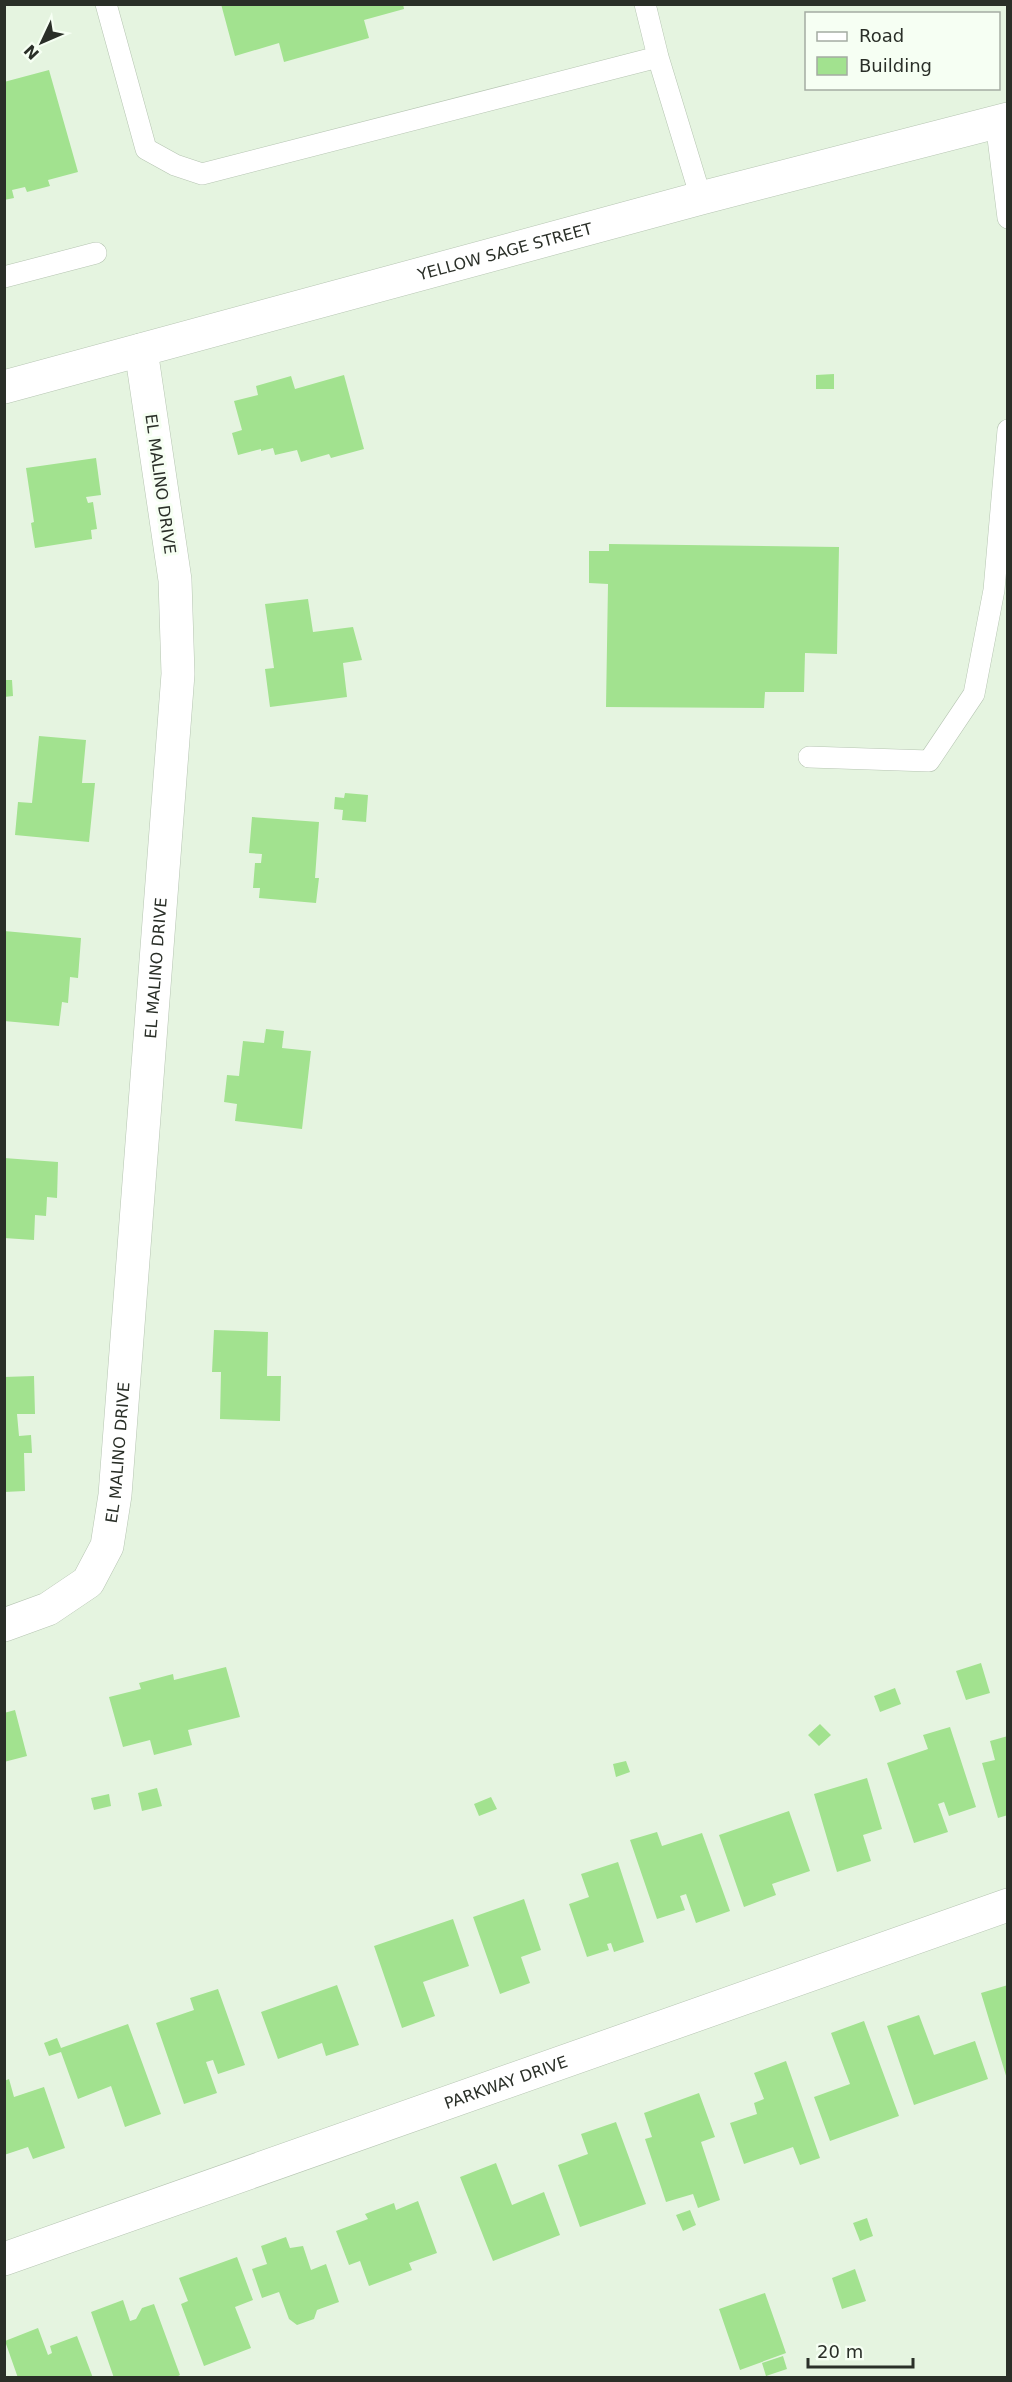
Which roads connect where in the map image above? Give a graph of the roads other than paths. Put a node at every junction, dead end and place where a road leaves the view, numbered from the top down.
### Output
1 (106, 4) edge
2 (645, 4) edge
3 (658, 57) junction
4 (1002, 121) edge
5 (701, 198) junction
6 (1008, 218) edge
7 (96, 253) dead end
8 (4, 277) edge
9 (141, 350) junction
10 (4, 387) edge
11 (1008, 429) edge
12 (809, 757) dead end
13 (4, 1624) edge
14 (1008, 1905) edge
15 (4, 2259) edge

1 - 3 lane
2 - 3 lane
3 - 5 lane
4 - 5 street, YELLOW SAGE STREET
4 - 6 lane
5 - 9 street, YELLOW SAGE STREET
7 - 8 lane
9 - 10 street, YELLOW SAGE STREET
9 - 13 street, EL MALINO DRIVE
11 - 12 lane
14 - 15 street, PARKWAY DRIVE

